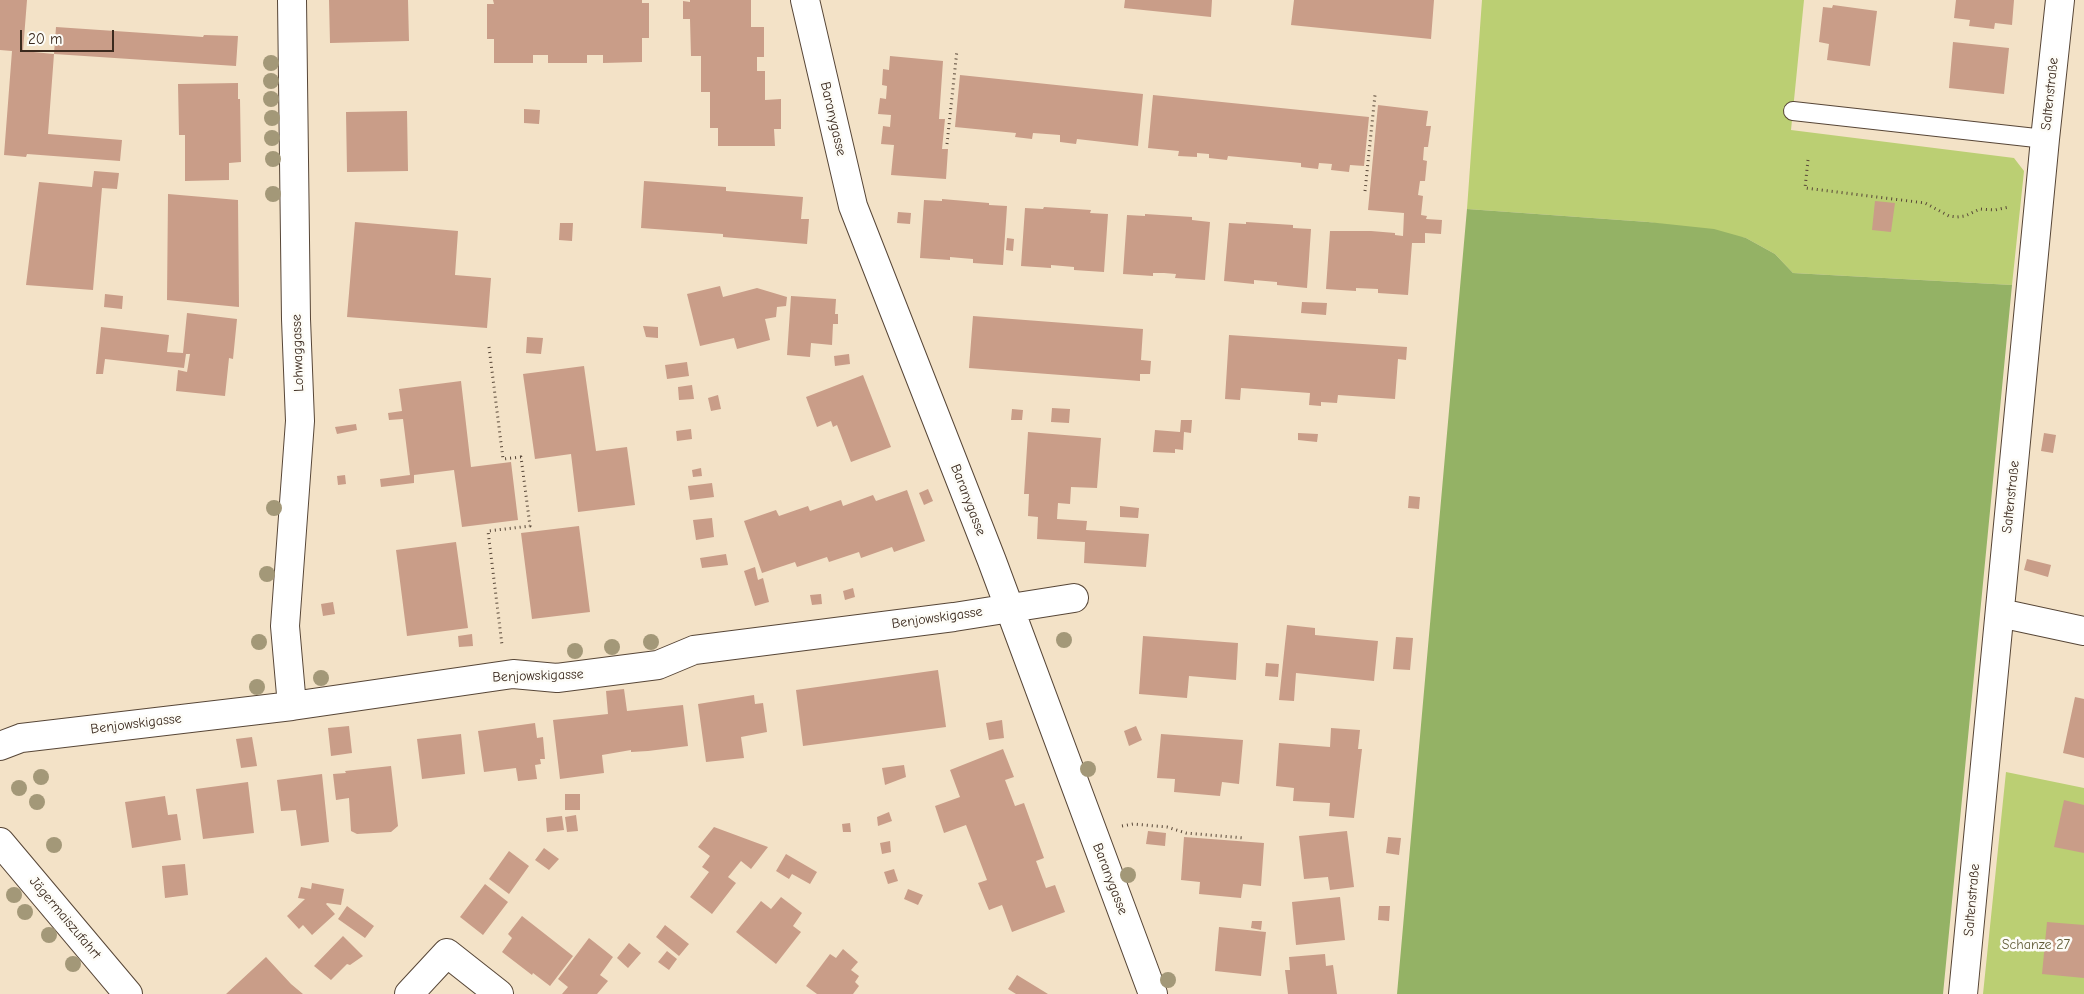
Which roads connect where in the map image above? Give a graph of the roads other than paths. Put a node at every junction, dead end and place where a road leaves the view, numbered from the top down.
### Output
1 (292, 0) edge
2 (805, 0) edge
3 (2060, 0) edge
4 (1793, 111) dead end
5 (2045, 139) junction
6 (1074, 598) dead end
7 (1008, 607) junction
8 (2000, 613) junction
9 (2084, 631) edge
10 (292, 706) junction
11 (0, 746) edge
12 (0, 842) edge
13 (128, 994) edge
14 (409, 994) edge
15 (499, 994) edge
16 (1153, 994) edge
17 (1964, 994) edge

1 - 10 street, Lohwaggasse
2 - 7 street, Baranygasse
3 - 5 street, Saltenstraße
4 - 5 lane
5 - 8 street, Saltenstraße
6 - 7 street, Benjowskigasse
7 - 10 street, Benjowskigasse
7 - 16 street, Baranygasse
8 - 9 street
8 - 17 street, Saltenstraße
10 - 11 street, Benjowskigasse
12 - 13 street, Jägermaiszufahrt
14 - 15 street

